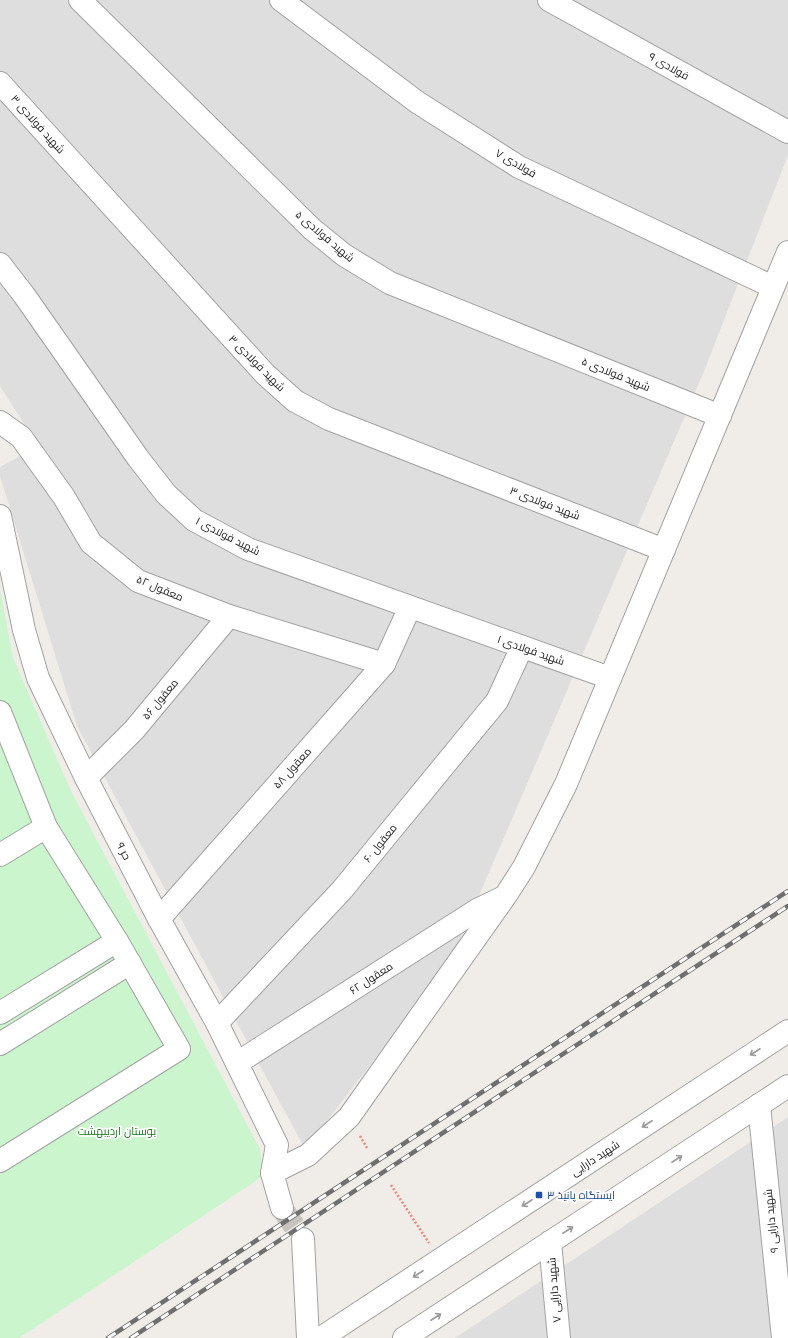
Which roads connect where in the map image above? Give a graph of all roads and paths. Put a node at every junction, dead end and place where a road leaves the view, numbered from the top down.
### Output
1 (80, 0) edge
2 (281, 0) edge
3 (549, 0) edge
4 (0, 83) edge
5 (788, 132) edge
6 (788, 252) edge
7 (0, 264) edge
8 (773, 287) junction
9 (720, 416) junction
10 (0, 422) edge
11 (0, 516) edge
12 (664, 550) junction
13 (410, 608) junction
14 (229, 616) junction
15 (522, 647) junction
16 (384, 664) junction
17 (610, 678) junction
18 (0, 712) edge
19 (86, 778) junction
20 (46, 827) junction
21 (0, 855) edge
22 (506, 895) junction
23 (159, 919) junction
24 (117, 941) junction
25 (130, 963) junction
26 (0, 1012) edge
27 (217, 1023) junction
28 (788, 1031) edge
29 (0, 1044) edge
30 (237, 1063) junction
31 (788, 1086) edge
32 (759, 1105) junction
33 (0, 1161) edge
34 (272, 1173) junction
35 (392, 1185) dead end
36 (282, 1208) tunnel mouth
37 (303, 1239) tunnel mouth
38 (550, 1242) junction
39 (440, 1260) junction
40 (308, 1338) edge
41 (321, 1338) edge
42 (404, 1338) edge
43 (559, 1338) edge
44 (783, 1338) edge

1 - 9 street, شهید فولادی ۵
2 - 8 street, فولادی ۷
3 - 5 street, فولادی ۹
4 - 12 street, شهید فولادی ۳
6 - 8 street
7 - 13 street, شهید فولادی ۱
8 - 9 street
9 - 12 street
10 - 14 street, معقول ۵۲
11 - 19 street, حر ۹
12 - 17 street
13 - 15 street, شهید فولادی ۱
13 - 16 street, معقول ۵۸
14 - 16 street, معقول ۵۲
14 - 19 street, معقول ۵۶
15 - 17 street, شهید فولادی ۱
15 - 27 street, معقول ۶۰
16 - 23 street, معقول ۵۸
17 - 22 street
18 - 20 street
19 - 23 street, حر ۹
20 - 21 street
20 - 24 street
22 - 30 street, معقول ۶۲
22 - 34 street
23 - 27 street, حر ۹
24 - 25 street
24 - 26 street
25 - 29 street
25 - 33 street
27 - 30 street, حر ۹
28 -> 39 street, شهید دارایی
30 - 34 street, حر ۹
31 - 32 street
38 -> 32 street
32 - 44 street, شهید دارایی ۹
34 - 36 street
35 - 39 path
37 - 40 street
42 -> 38 street
38 - 43 street, شهید دارایی ۷
39 -> 41 street, شهید دارایی

